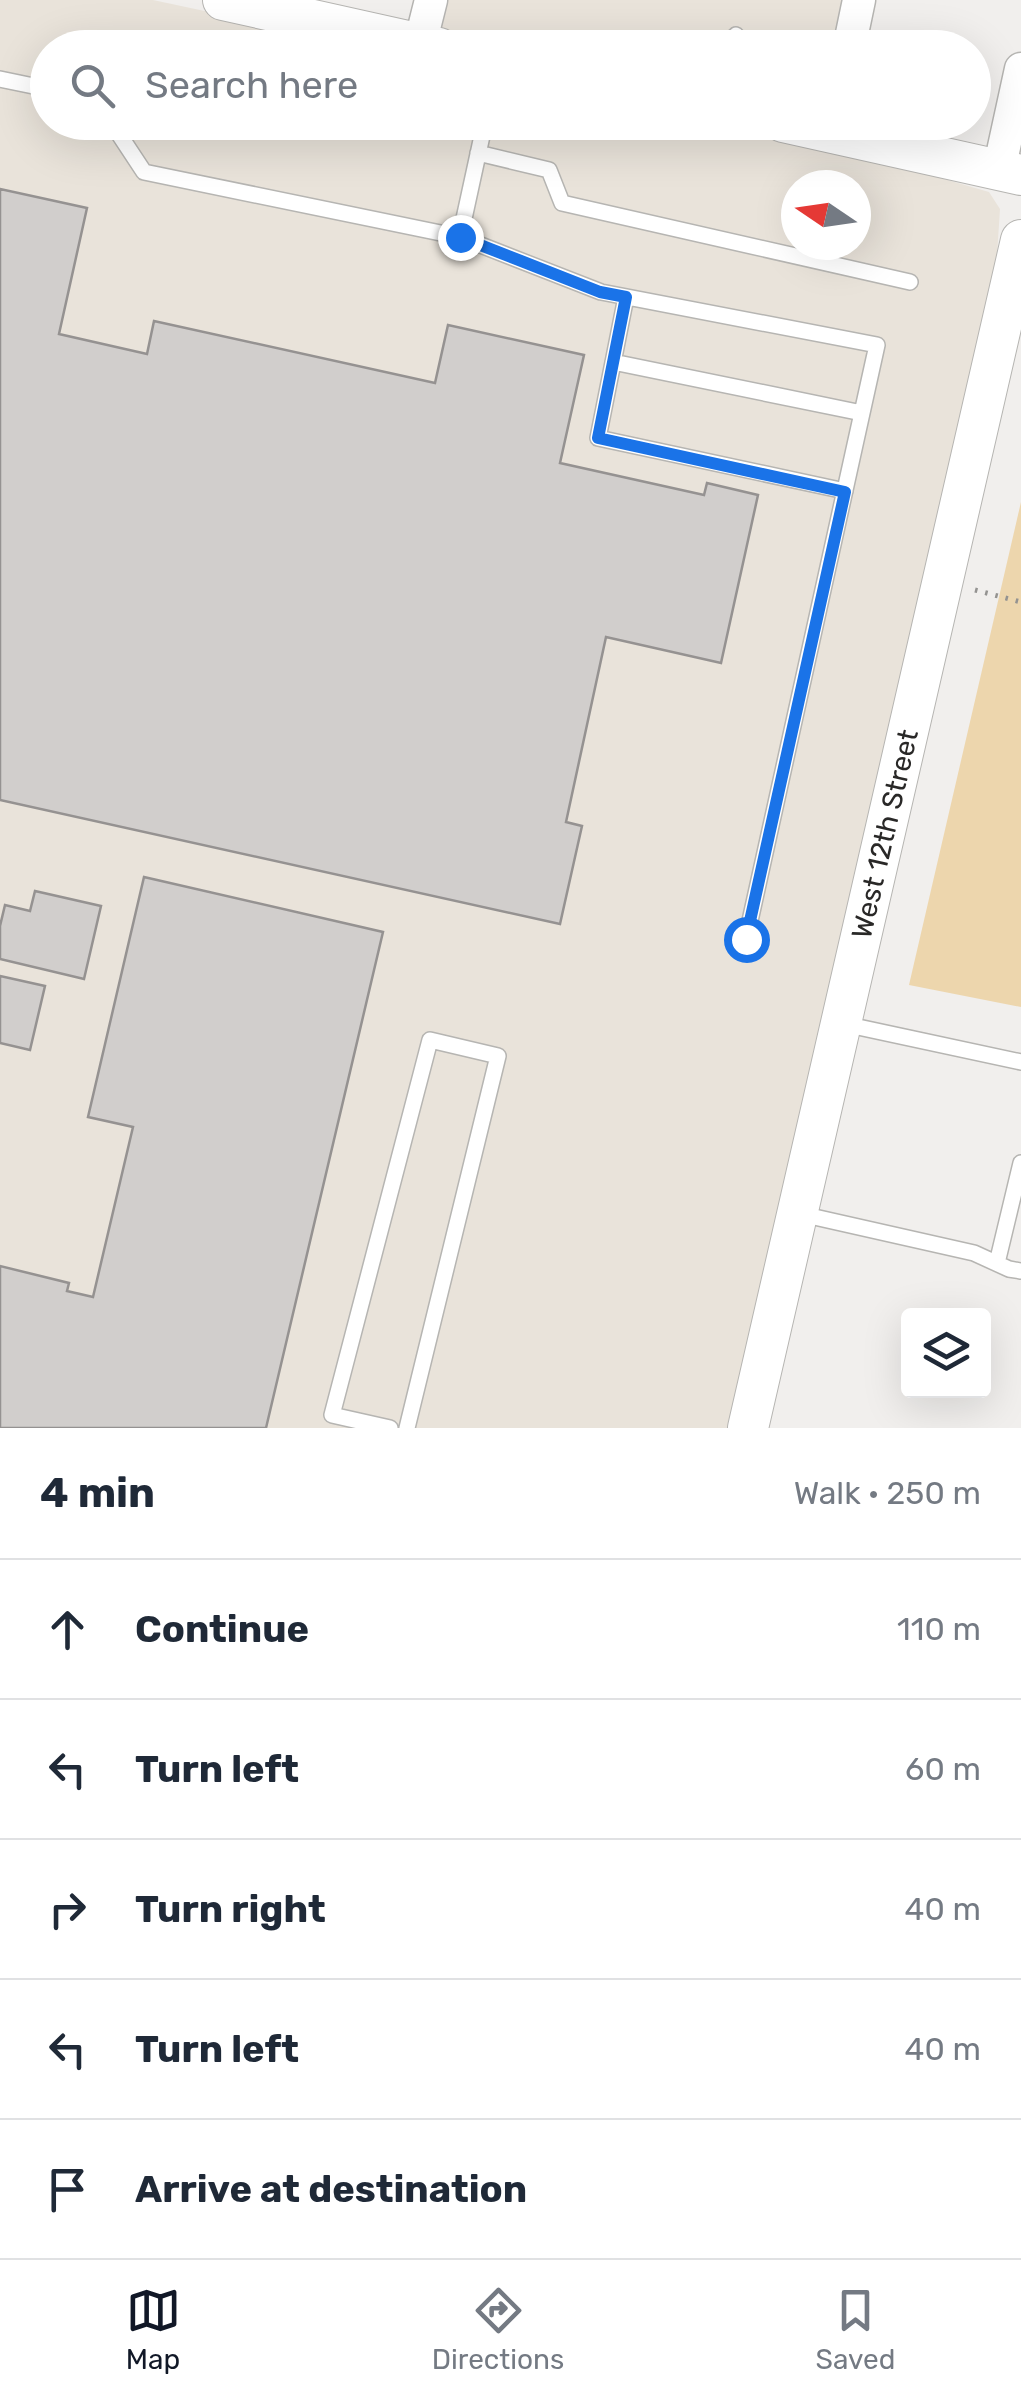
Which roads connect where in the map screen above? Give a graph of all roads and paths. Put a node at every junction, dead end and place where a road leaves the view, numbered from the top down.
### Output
1 (224, 0) edge
2 (431, 0) edge
3 (859, 0) edge
4 (358, 30) edge
5 (430, 30) edge
6 (853, 30) edge
7 (1021, 69) edge
8 (0, 79) edge
9 (30, 85) edge
10 (122, 140) edge
11 (481, 140) edge
12 (881, 140) edge
13 (478, 154) junction
14 (1010, 172) edge
15 (460, 237) junction
16 (1021, 240) edge
17 (910, 282) dead end
18 (626, 297) junction
19 (613, 362) junction
20 (862, 413) junction
21 (845, 492) junction
22 (972, 589) dead end
23 (1021, 602) edge
24 (746, 939) dead end
25 (841, 1023) junction
26 (1021, 1062) edge
27 (1021, 1163) edge
28 (797, 1213) junction
29 (996, 1263) junction
30 (1021, 1271) edge
31 (390, 1428) edge
32 (407, 1428) edge
33 (748, 1428) edge

1 - 4 street
2 - 5 street
3 - 6 street
7 - 14 street
8 - 9 lane
10 - 15 lane
11 - 13 lane
12 - 14 street
13 - 15 lane
13 - 17 lane
15 - 18 lane
16 - 25 street, West 12th Street
18 - 19 lane
18 - 20 lane
19 - 20 lane
19 - 21 lane
20 - 21 lane
21 - 24 lane
22 - 23 path
25 - 26 lane
25 - 28 street, West 12th Street
27 - 29 lane
28 - 29 lane
28 - 33 street, West 12th Street
29 - 30 lane
31 - 32 lane

